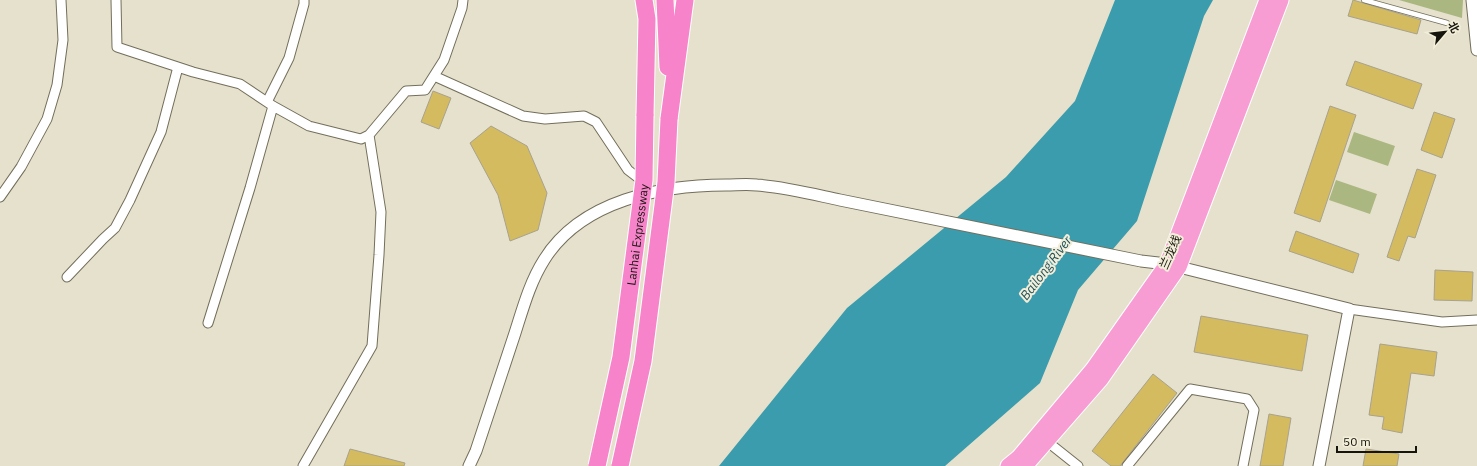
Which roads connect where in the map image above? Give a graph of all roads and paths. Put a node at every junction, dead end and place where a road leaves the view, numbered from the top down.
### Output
1 (61, 0) edge
2 (116, 0) edge
3 (304, 0) edge
4 (463, 0) edge
5 (644, 0) edge
6 (665, 0) edge
7 (685, 0) edge
8 (1267, 0) edge
9 (1281, 0) edge
10 (1364, 0) edge
11 (1472, 0) edge
12 (1447, 23) dead end
13 (1477, 50) edge
14 (178, 67) junction
15 (434, 76) junction
16 (270, 104) junction
17 (669, 119) junction
18 (369, 136) junction
19 (653, 191) junction
20 (0, 197) edge
21 (1173, 266) junction
22 (67, 277) dead end
23 (1349, 309) junction
24 (1477, 320) edge
25 (208, 323) dead end
26 (1043, 437) junction
27 (303, 466) edge
28 (469, 466) edge
29 (597, 466) edge
30 (620, 466) edge
31 (1008, 466) edge
32 (1025, 466) edge
33 (1078, 466) edge
34 (1127, 466) edge
35 (1243, 466) edge
36 (1319, 466) edge

1 - 20 street
2 - 14 street
3 - 16 street
4 - 15 street
5 - 29 highway, Lanhai Expressway, bridge
6 - 17 highway, Lanhai Expressway
7 - 17 highway
8 - 21 highway, 兰龙线
9 - 21 highway, 兰龙线
10 - 12 lane
11 - 13 street
14 - 16 street
14 - 22 street
15 - 18 street
15 - 19 street
16 - 18 street
16 - 25 street
17 - 30 highway, Lanhai Expressway, bridge
18 - 27 street
19 - 21 street
19 - 28 street
21 - 23 street
21 - 26 highway, 兰龙线
23 - 24 street
23 - 36 street
26 - 31 highway, 兰龙线
26 - 32 highway, 兰龙线
26 - 33 street
34 - 35 street

